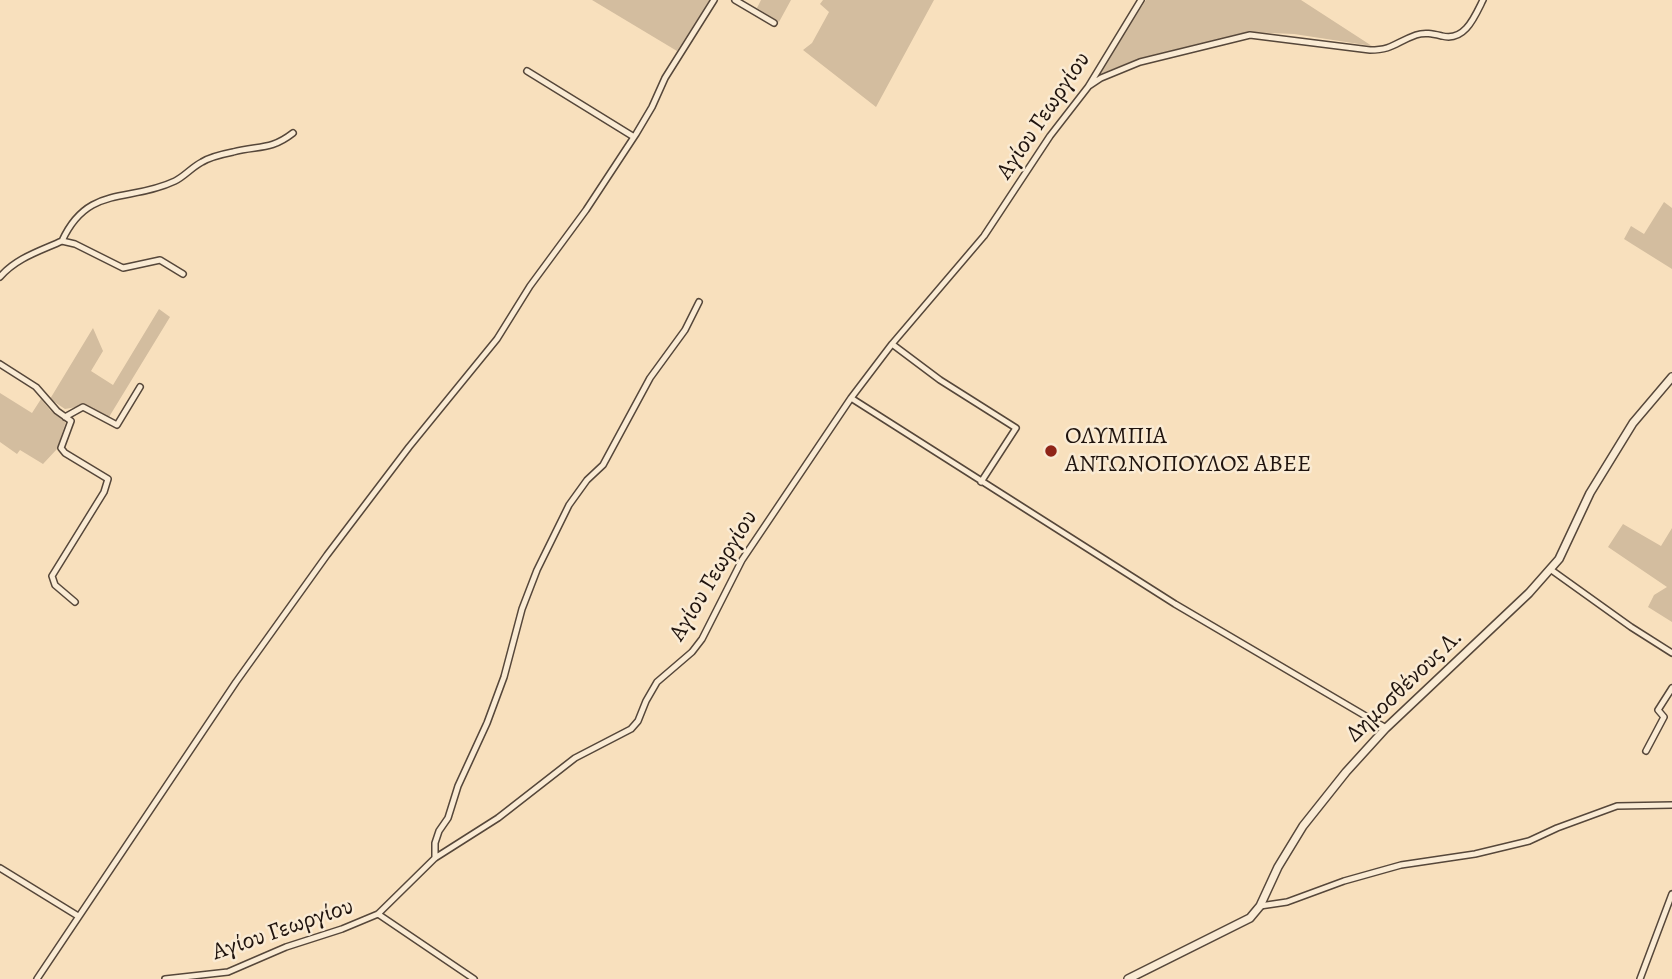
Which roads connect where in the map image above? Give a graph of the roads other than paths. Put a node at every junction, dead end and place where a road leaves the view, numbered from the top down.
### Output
1 (714, 0) edge
2 (735, 0) edge
3 (1141, 0) edge
4 (1483, 0) edge
5 (774, 23) dead end
6 (527, 71) dead end
7 (1088, 87) junction
8 (293, 133) dead end
9 (634, 137) junction
10 (62, 241) junction
11 (183, 274) dead end
12 (0, 277) edge
13 (699, 302) dead end
14 (892, 344) junction
15 (0, 364) edge
16 (1672, 377) edge
17 (139, 387) dead end
18 (851, 398) junction
19 (65, 416) junction
20 (981, 482) junction
21 (1550, 569) junction
22 (75, 602) dead end
23 (1672, 653) edge
24 (1672, 688) edge
25 (1386, 728) junction
26 (1646, 751) dead end
27 (1672, 805) edge
28 (435, 858) junction
29 (0, 868) edge
30 (1672, 894) edge
31 (1260, 906) junction
32 (378, 914) junction
33 (78, 916) junction
34 (216, 976) edge
35 (37, 979) edge
36 (165, 979) edge
37 (474, 979) edge
38 (1128, 979) edge
39 (1640, 979) edge

1 - 9 street
2 - 5 street
3 - 7 street, Αγίου Γεωργίου
4 - 7 street
6 - 9 street
7 - 14 street, Αγίου Γεωργίου
8 - 10 street
9 - 33 street
10 - 11 street
10 - 12 street
13 - 28 street
14 - 18 street, Αγίου Γεωργίου
14 - 20 street
15 - 19 street
16 - 21 street, Δημοσθένους Λ.
17 - 19 street
18 - 20 street
18 - 28 street, Αγίου Γεωργίου
19 - 22 street
20 - 25 street
21 - 23 street
21 - 25 street, Δημοσθένους Λ.
24 - 26 street
25 - 31 street, Δημοσθένους Λ.
27 - 31 street
28 - 32 street, Αγίου Γεωργίου
29 - 33 street
30 - 39 street
31 - 38 street, Δημοσθένους Λ.
32 - 34 street, Αγίου Γεωργίου
32 - 37 street
33 - 35 street
34 - 36 street, Αγίου Γεωργίου

